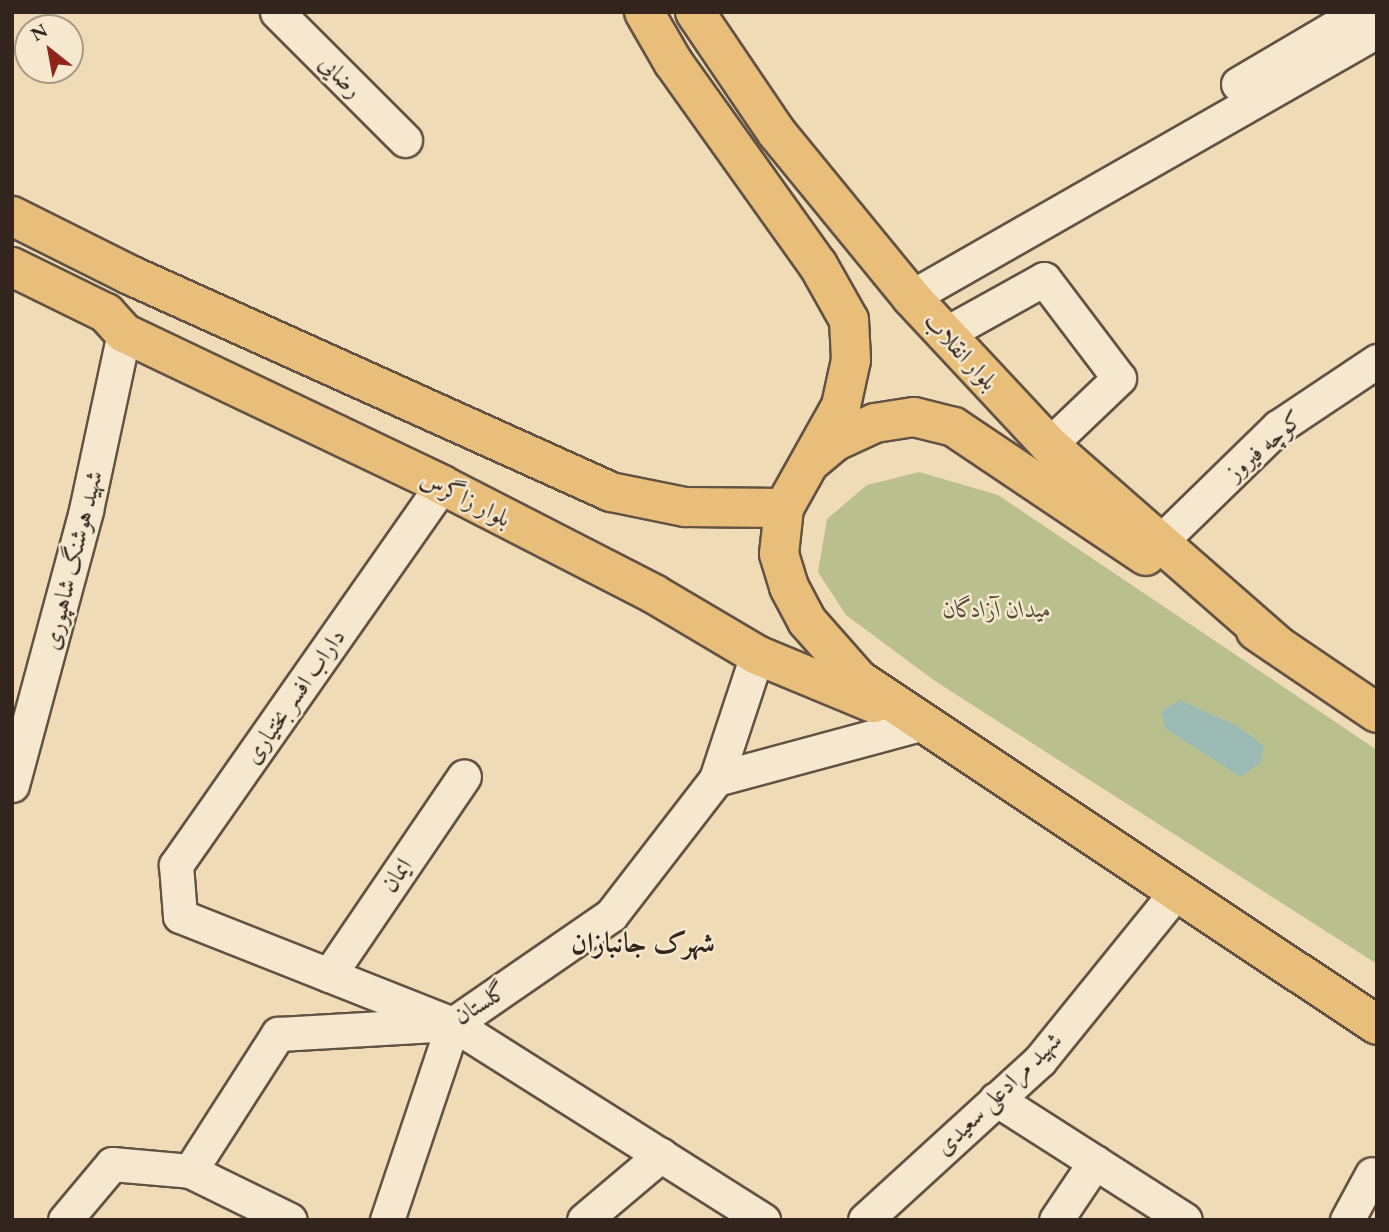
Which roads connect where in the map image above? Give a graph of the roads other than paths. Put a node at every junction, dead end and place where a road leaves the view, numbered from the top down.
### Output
1 (277, 12) edge
2 (644, 12) edge
3 (695, 12) edge
4 (1360, 12) edge
5 (1377, 31) edge
6 (405, 141) dead end
7 (12, 216) edge
8 (961, 258) junction
9 (12, 267) edge
10 (904, 290) junction
11 (997, 305) junction
12 (124, 332) junction
13 (945, 334) junction
14 (1377, 361) edge
15 (1049, 445) junction
16 (806, 466) junction
17 (442, 485) junction
18 (784, 508) junction
19 (1160, 542) junction
20 (1276, 644) junction
21 (757, 655) junction
22 (1377, 713) edge
23 (923, 723) junction
24 (464, 776) dead end
25 (716, 779) junction
26 (12, 785) edge
27 (1175, 893) junction
28 (329, 975) junction
29 (453, 1024) junction
30 (1372, 1027) edge
31 (996, 1099) junction
32 (661, 1155) junction
33 (1095, 1162) junction
34 (190, 1171) junction
35 (1372, 1174) dead end
36 (65, 1220) edge
37 (290, 1220) edge
38 (387, 1220) edge
39 (584, 1220) edge
40 (763, 1220) edge
41 (865, 1220) edge
42 (1056, 1220) edge
43 (1185, 1220) edge
44 (1347, 1220) edge

1 - 6 street, رضایی
2 - 16 main road
3 - 10 main road, بلوار انقلاب
4 - 8 street
5 - 8 street
7 - 18 main road
8 - 10 street
8 - 11 street
9 - 12 main road, بلوار زاگرس
10 - 13 main road, بلوار انقلاب
11 - 13 street
11 - 15 street
12 - 17 main road, بلوار زاگرس
12 - 26 street, شهید هوشنگ شاهپوری
13 - 15 main road, بلوار انقلاب
14 - 19 street, کوچه فیروز
15 - 19 main road, بلوار انقلاب
16 - 18 main road
16 - 20 main road
17 - 21 main road, بلوار زاگرس
17 - 28 street, داراب افسر بختیاری
18 - 23 main road
19 - 20 main road, بلوار انقلاب
20 - 22 main road
21 - 23 main road, بلوار زاگرس
21 - 25 street, گلستان
23 - 25 street
23 - 27 main road
24 - 28 street, ایمان
25 - 29 street, گلستان
27 - 30 main road
27 - 31 street, شهید مرادعلی سعیدی
28 - 29 street
29 - 32 street
29 - 34 street, گلستان
29 - 38 street
31 - 33 street
31 - 41 street, شهید مرادعلی سعیدی
32 - 39 street
32 - 40 street
33 - 42 street
33 - 43 street
34 - 36 street
34 - 37 street
35 - 44 street

